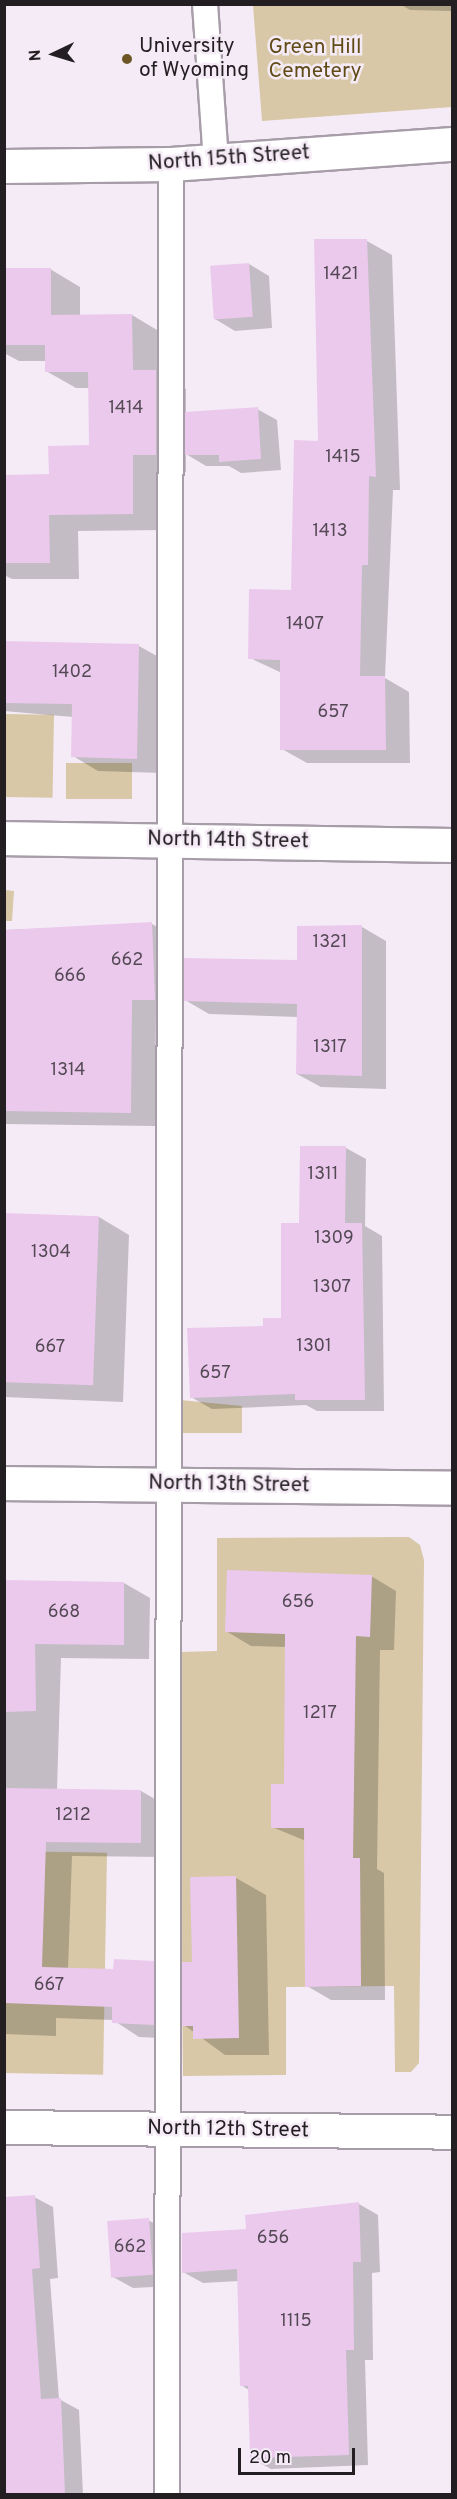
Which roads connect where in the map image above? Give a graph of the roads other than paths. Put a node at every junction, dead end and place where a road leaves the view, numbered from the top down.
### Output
1 (206, 4) edge
2 (453, 144) edge
3 (216, 161) junction
4 (171, 164) junction
5 (4, 166) edge
6 (4, 838) edge
7 (170, 840) junction
8 (453, 845) edge
9 (4, 1483) edge
10 (169, 1484) junction
11 (453, 1488) edge
12 (4, 2127) edge
13 (167, 2129) junction
14 (453, 2132) edge
15 (166, 2494) edge

1 - 3 lane
2 - 3 street, North 15th Street
3 - 4 street, North 15th Street
4 - 5 street, North 15th Street
4 - 7 lane
6 - 7 street, North 14th Street
7 - 8 street, North 14th Street
7 - 10 lane
9 - 10 street, North 13th Street
10 - 11 street, North 13th Street
10 - 13 lane
12 - 13 street, North 12th Street
13 - 14 street, North 12th Street
13 - 15 lane

